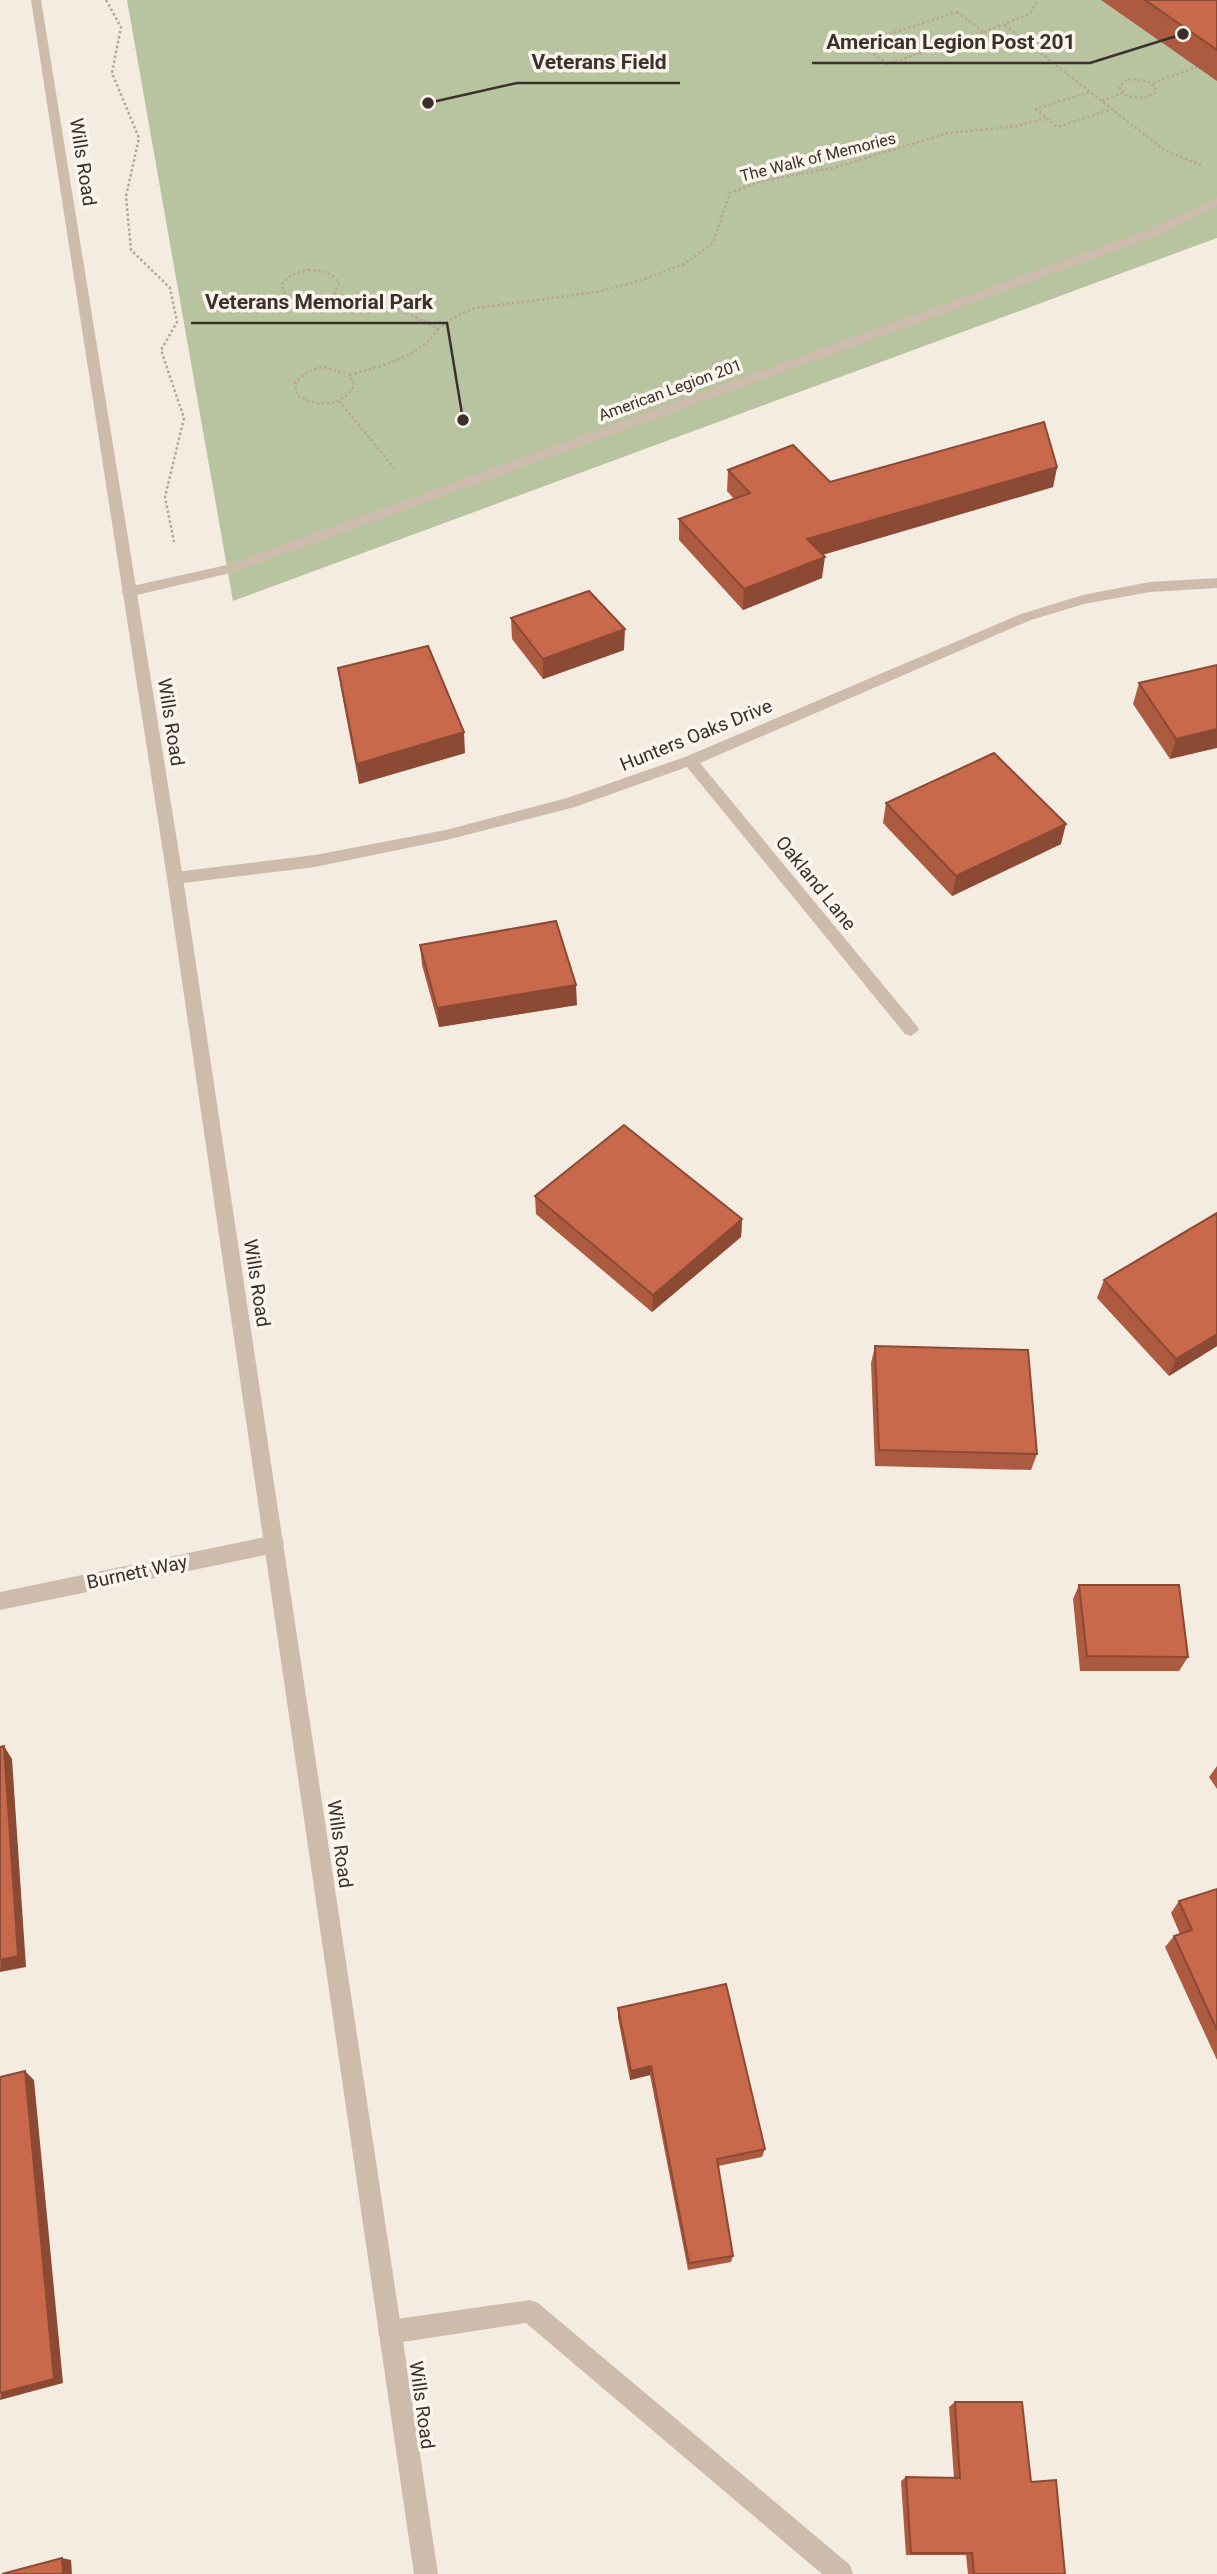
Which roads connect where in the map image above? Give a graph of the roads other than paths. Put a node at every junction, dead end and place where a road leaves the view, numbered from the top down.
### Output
1 (36, 0) edge
2 (1217, 202) edge
3 (1217, 583) edge
4 (128, 592) junction
5 (690, 761) junction
6 (175, 878) junction
7 (911, 1030) dead end
8 (275, 1544) junction
9 (0, 1601) edge
10 (390, 2332) junction
11 (426, 2574) edge
12 (841, 2574) edge

1 - 4 street, Wills Road
2 - 4 street, American Legion 201
3 - 5 street, Hunters Oaks Drive
4 - 6 street, Wills Road
5 - 6 street, Hunters Oaks Drive
5 - 7 street, Oakland Lane
6 - 8 street, Wills Road
8 - 9 street, Burnett Way
8 - 10 street, Wills Road
10 - 11 street, Wills Road
10 - 12 street

